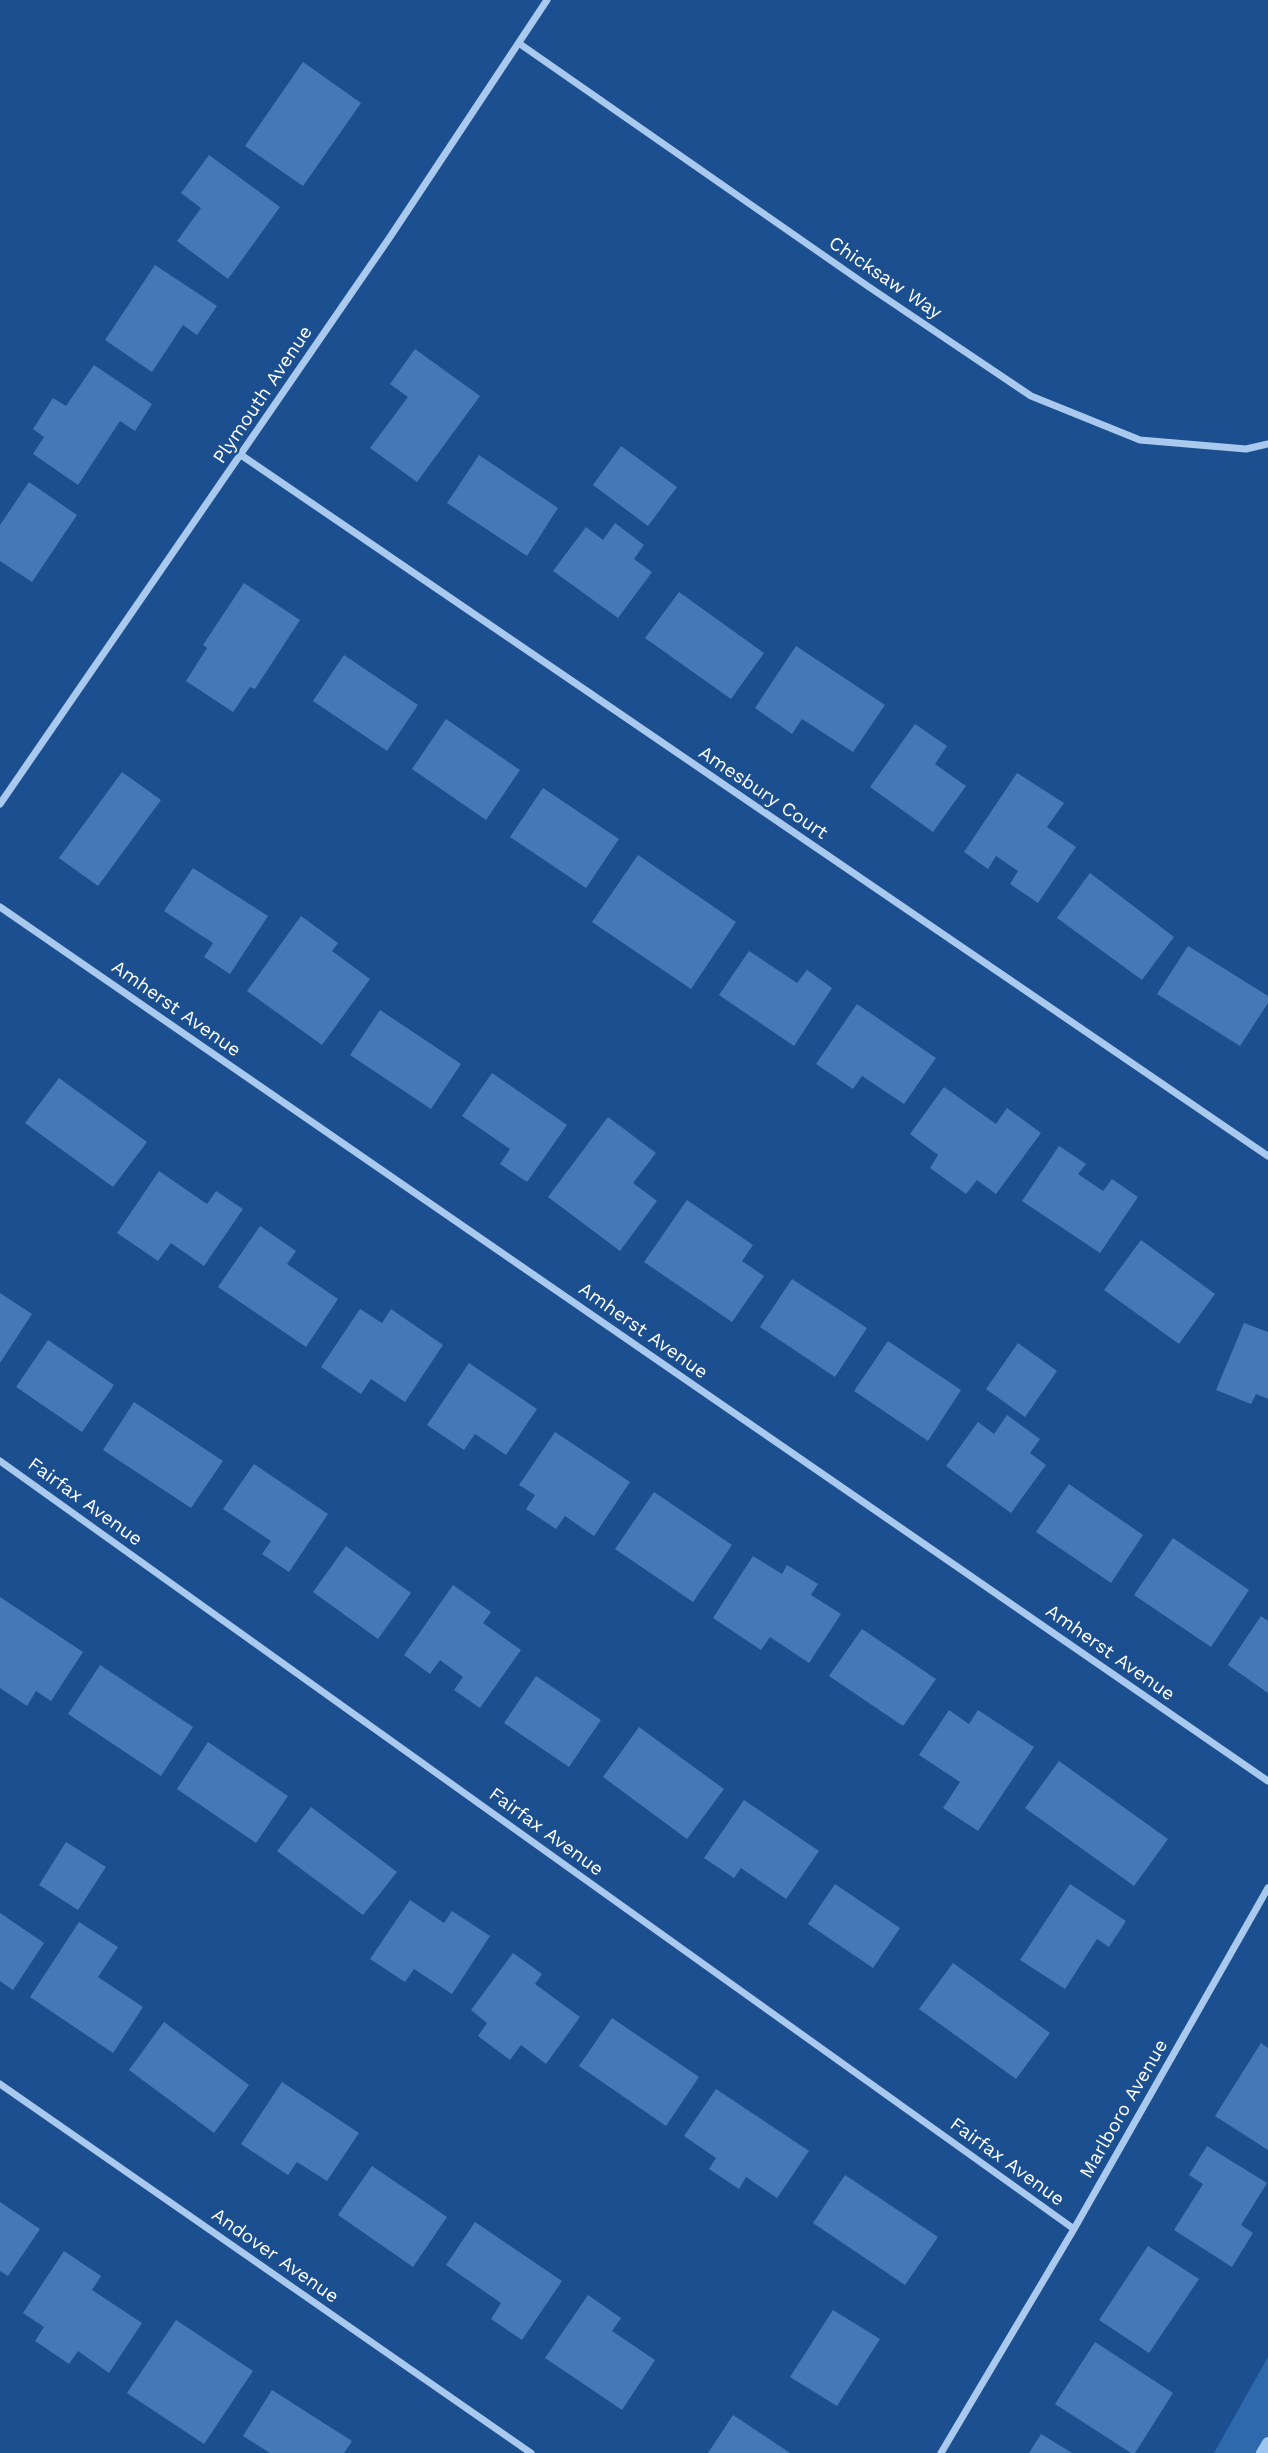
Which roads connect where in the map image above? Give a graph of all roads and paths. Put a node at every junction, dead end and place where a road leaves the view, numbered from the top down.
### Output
1 (547, 0) edge
2 (520, 44) junction
3 (1268, 444) edge
4 (241, 455) junction
5 (0, 804) edge
6 (0, 907) edge
7 (1268, 1156) edge
8 (0, 1461) edge
9 (1268, 1781) edge
10 (1268, 1888) edge
11 (0, 2084) edge
12 (1074, 2229) junction
13 (531, 2453) edge
14 (942, 2453) edge

1 - 2 street, Plymouth Avenue
2 - 3 street, Chicksaw Way
2 - 4 street, Plymouth Avenue
4 - 5 street, Plymouth Avenue
4 - 7 street, Amesbury Court
6 - 9 street, Amherst Avenue
8 - 12 street, Fairfax Avenue
10 - 12 street, Marlboro Avenue
11 - 13 street, Andover Avenue
12 - 14 street, Marlboro Avenue

